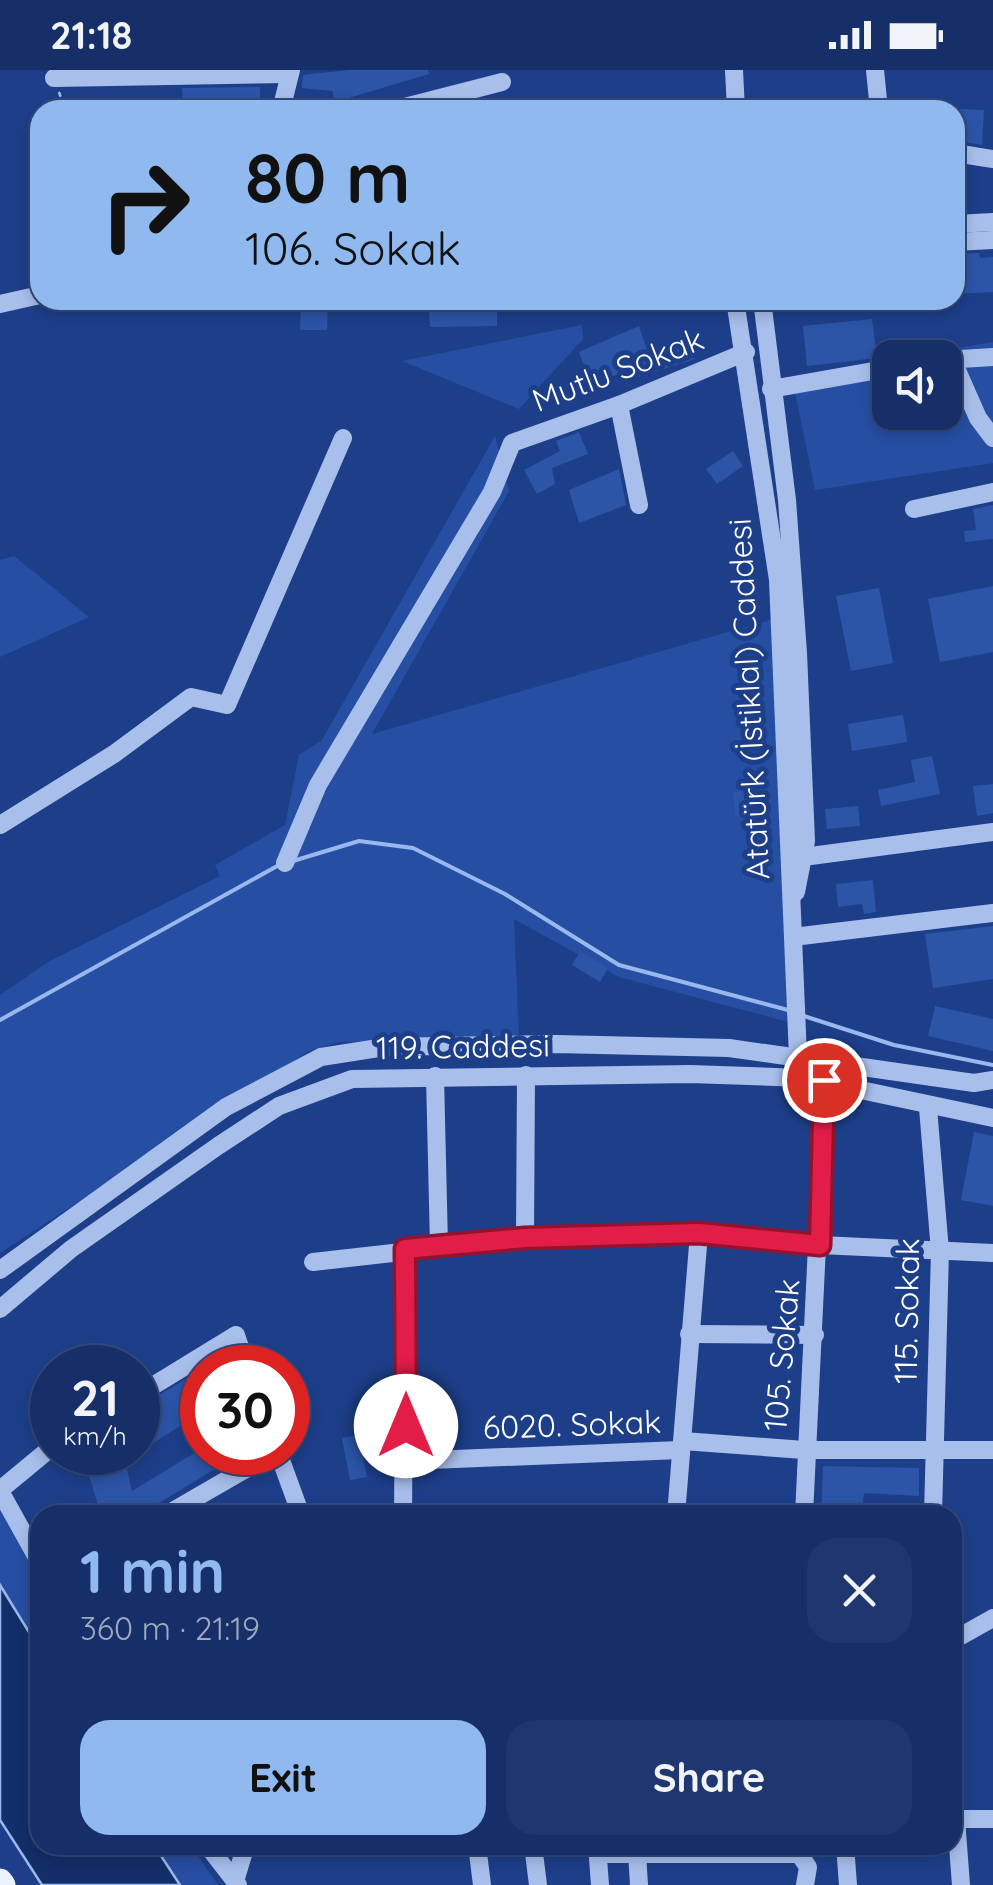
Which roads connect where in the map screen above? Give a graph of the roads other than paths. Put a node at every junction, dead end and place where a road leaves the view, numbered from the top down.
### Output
1 (723, 70) edge
2 (734, 70) edge
3 (875, 70) edge
4 (292, 72) edge
5 (54, 78) dead end
6 (502, 82) dead end
7 (284, 100) edge
8 (433, 100) edge
9 (724, 100) edge
10 (736, 100) edge
11 (879, 100) edge
12 (965, 155) edge
13 (993, 159) edge
14 (993, 222) edge
15 (965, 223) edge
16 (993, 240) edge
17 (965, 241) edge
18 (30, 297) edge
19 (0, 304) edge
20 (738, 310) edge
21 (763, 310) edge
22 (746, 352) junction
23 (993, 357) edge
24 (962, 359) edge
25 (872, 371) edge
26 (962, 387) edge
27 (771, 389) junction
28 (620, 405) junction
29 (343, 438) dead end
30 (993, 438) edge
31 (993, 492) edge
32 (640, 505) dead end
33 (914, 509) dead end
34 (0, 825) edge
35 (993, 832) edge
36 (803, 857) junction
37 (285, 864) dead end
38 (993, 914) edge
39 (792, 917) junction
40 (792, 938) junction
41 (798, 1057) junction
42 (526, 1074) junction
43 (435, 1076) junction
44 (824, 1080) junction
45 (987, 1083) edge
46 (928, 1108) junction
47 (993, 1118) edge
48 (699, 1233) junction
49 (525, 1238) junction
50 (820, 1245) junction
51 (439, 1246) junction
52 (405, 1249) junction
53 (940, 1251) junction
54 (993, 1252) edge
55 (313, 1262) dead end
56 (0, 1270) edge
57 (0, 1308) edge
58 (689, 1334) junction
59 (815, 1335) junction
60 (220, 1345) edge
61 (239, 1345) edge
62 (682, 1446) junction
63 (804, 1450) junction
64 (934, 1450) junction
65 (993, 1450) edge
66 (406, 1461) junction
67 (30, 1465) edge
68 (236, 1475) edge
69 (286, 1475) edge
70 (0, 1490) edge
71 (184, 1505) edge
72 (297, 1505) edge
73 (404, 1505) edge
74 (677, 1505) edge
75 (804, 1505) edge
76 (933, 1505) edge
77 (30, 1545) edge
78 (993, 1618) edge
79 (962, 1635) edge
80 (962, 1819) edge
81 (993, 1819) edge
82 (215, 1855) edge
83 (244, 1855) edge
84 (479, 1855) edge
85 (534, 1855) edge
86 (597, 1855) edge
87 (637, 1855) edge
88 (800, 1855) edge
89 (846, 1855) edge
90 (958, 1855) edge
91 (237, 1883) edge
92 (482, 1885) edge
93 (538, 1885) edge
94 (600, 1885) edge
95 (639, 1885) edge
96 (804, 1885) edge
97 (848, 1885) edge
98 (961, 1885) edge

1 - 9 street
2 - 10 street
3 - 11 street
4 - 5 street
4 - 7 street
6 - 8 street
12 - 13 street
14 - 15 street
16 - 17 street
18 - 19 street
20 - 22 street, Atatürk (İstiklal) Caddesi
21 - 27 street, Atatürk (İstiklal) Caddesi
22 - 28 street, Mutlu Sokak
22 - 39 street, Atatürk (İstiklal) Caddesi
23 - 24 street
25 - 27 street
26 - 30 street
27 - 36 street, Atatürk (İstiklal) Caddesi
28 - 32 street
28 - 37 street, Mutlu Sokak
29 - 34 street
31 - 33 street
35 - 36 street
36 - 39 street, Atatürk (İstiklal) Caddesi
38 - 40 street
39 - 40 street, Atatürk (İstiklal) Caddesi
40 - 41 street, Atatürk (İstiklal) Caddesi
41 - 45 street, 119. Caddesi
41 - 56 street, 119. Caddesi
42 - 43 street, 119. Caddesi
42 - 44 street, 119. Caddesi
42 - 49 street
43 - 51 street
43 - 57 street, 119. Caddesi
44 - 46 street, 119. Caddesi
44 - 50 street, 105. Sokak
46 - 47 street, 119. Caddesi
46 - 53 street, 115. Sokak
48 - 49 street
48 - 50 street
48 - 58 street
49 - 51 street
50 - 53 street
50 - 59 street, 105. Sokak
51 - 52 street
52 - 55 street
52 - 66 street
53 - 54 street
53 - 64 street, 115. Sokak
58 - 59 street
58 - 62 street
59 - 63 street, 105. Sokak
60 - 61 street
62 - 63 street, 6020. Sokak
62 - 66 street, 6020. Sokak
62 - 74 street
63 - 64 street, 6020. Sokak
63 - 75 street, 105. Sokak
64 - 65 street, 6020. Sokak
64 - 76 street, 115. Sokak
66 - 73 street
67 - 70 street
68 - 71 street
69 - 72 street
70 - 77 street
78 - 79 street
80 - 81 street
82 - 91 street
83 - 91 street
84 - 92 street
85 - 93 street
86 - 94 street
87 - 95 street
88 - 96 street
89 - 97 street
90 - 98 street

